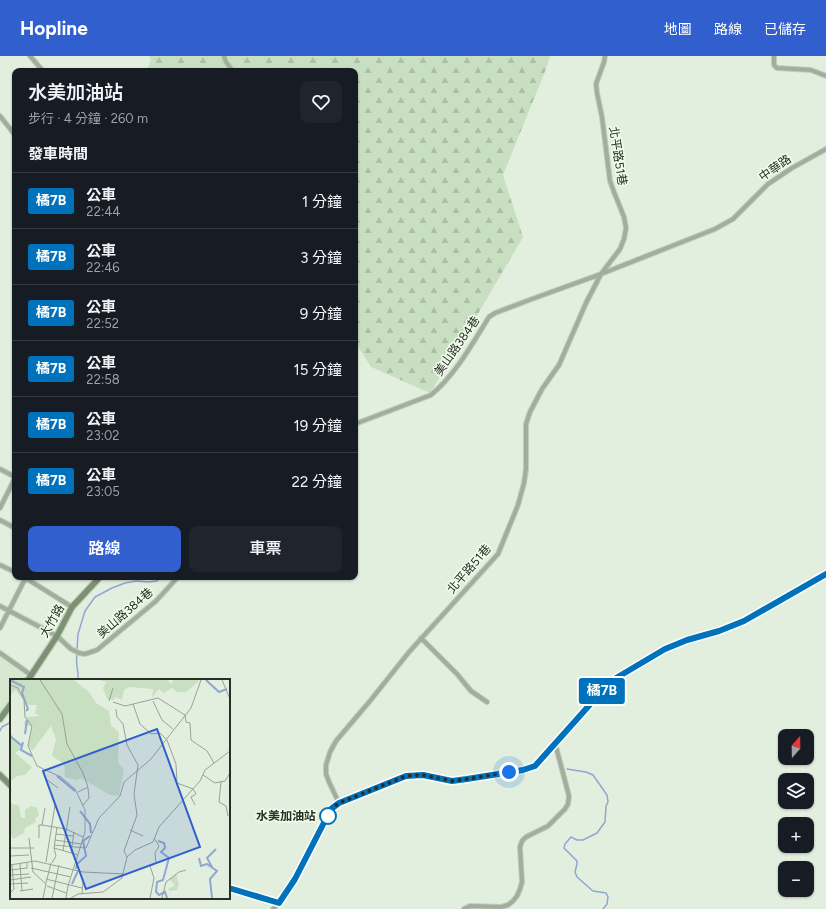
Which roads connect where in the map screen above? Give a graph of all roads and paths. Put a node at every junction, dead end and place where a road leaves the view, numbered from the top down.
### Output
1 (30, 56) edge
2 (224, 56) edge
3 (605, 56) edge
4 (774, 56) edge
5 (40, 68) edge
6 (231, 68) edge
7 (826, 76) edge
8 (0, 116) edge
9 (12, 131) edge
10 (826, 149) edge
11 (601, 274) junction
12 (358, 423) edge
13 (0, 469) edge
14 (12, 476) edge
15 (12, 484) edge
16 (0, 508) edge
17 (0, 520) edge
18 (12, 526) edge
19 (0, 564) edge
20 (12, 570) edge
21 (826, 574) edge
22 (24, 580) edge
23 (30, 580) edge
24 (97, 580) edge
25 (175, 580) edge
26 (0, 606) edge
27 (72, 607) junction
28 (9, 611) junction
29 (0, 628) edge
30 (57, 636) junction
31 (421, 638) junction
32 (0, 653) edge
33 (30, 678) edge
34 (487, 702) dead end
35 (10, 705) edge
36 (0, 719) edge
37 (555, 743) junction
38 (0, 775) edge
39 (10, 785) edge
40 (339, 803) junction
41 (230, 888) edge
42 (279, 903) junction
43 (274, 909) edge
44 (464, 909) edge

1 - 5 street
2 - 6 street
3 - 11 street, 北平路51巷
4 - 7 street
8 - 9 street
10 - 11 street, 中華路
11 - 12 street, 美山路384巷
11 - 31 street, 北平路51巷
13 - 14 street
15 - 16 street
17 - 18 street
19 - 20 street
21 - 37 street
22 - 28 street
23 - 27 street
24 - 27 street, 大竹路
25 - 30 street, 美山路384巷
26 - 28 street
27 - 30 street, 大竹路
28 - 29 street
28 - 30 street
30 - 33 street, 大竹路
31 - 34 street
31 - 40 street, 北平路51巷
32 - 33 street
35 - 36 street
37 - 40 street
37 - 44 street
38 - 39 street
40 - 42 street
41 - 42 street
42 - 43 street

